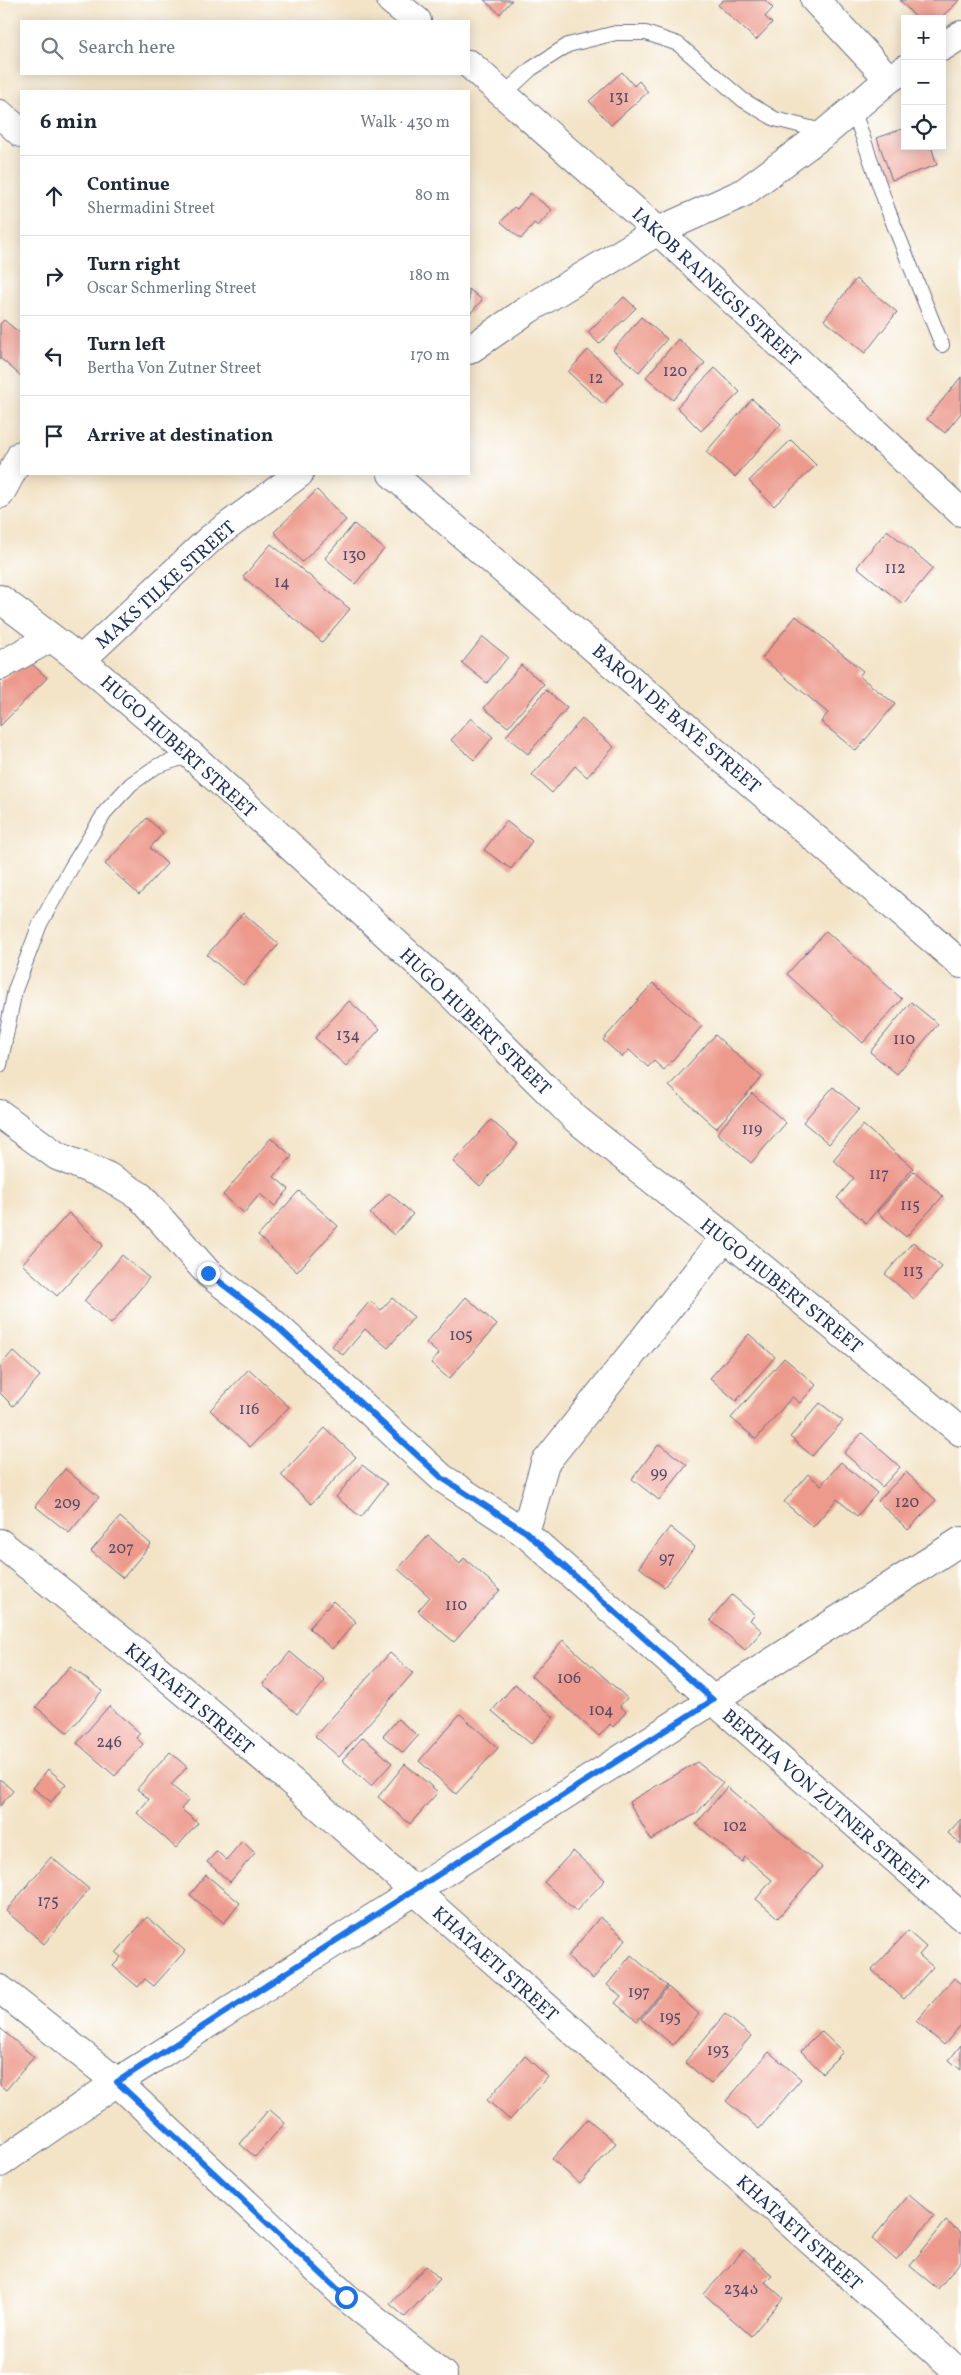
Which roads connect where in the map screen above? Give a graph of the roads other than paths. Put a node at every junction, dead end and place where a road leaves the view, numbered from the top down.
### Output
1 (392, 0) edge
2 (815, 0) edge
3 (416, 20) edge
4 (470, 65) edge
5 (897, 74) edge
6 (504, 94) junction
7 (853, 109) junction
8 (0, 114) edge
9 (20, 132) edge
10 (826, 132) junction
11 (658, 231) junction
12 (942, 345) dead end
13 (470, 349) edge
14 (20, 458) edge
15 (298, 475) edge
16 (393, 475) edge
17 (0, 494) edge
18 (961, 512) edge
19 (0, 599) edge
20 (50, 638) junction
21 (81, 660) junction
22 (0, 666) edge
23 (191, 755) junction
24 (961, 964) edge
25 (0, 1065) edge
26 (0, 1114) edge
27 (725, 1237) junction
28 (961, 1432) edge
29 (526, 1532) junction
30 (961, 1541) edge
31 (0, 1543) edge
32 (713, 1700) junction
33 (414, 1890) junction
34 (961, 1916) edge
35 (0, 1989) edge
36 (117, 2082) junction
37 (0, 2163) edge
38 (961, 2374) edge
39 (443, 2375) edge

1 - 3 street
2 - 5 street
4 - 6 street, IAKOB RAINEGSI STREET
5 - 7 street
6 - 10 lane
6 - 11 street, IAKOB RAINEGSI STREET
7 - 10 street
7 - 12 lane
8 - 9 street
10 - 11 street
11 - 13 street
11 - 18 street, IAKOB RAINEGSI STREET
14 - 17 street
15 - 21 street, MAKS TILKE STREET
16 - 24 street, BARON DE BAYE STREET
19 - 20 street, HUGO HUBERT STREET
20 - 21 street, HUGO HUBERT STREET
20 - 22 street
21 - 23 street, HUGO HUBERT STREET
23 - 25 lane
23 - 27 street, HUGO HUBERT STREET
26 - 29 street, BERTHA VON ZUTNER STREET
27 - 28 street, HUGO HUBERT STREET
27 - 29 street
29 - 32 street, BERTHA VON ZUTNER STREET
30 - 32 street
31 - 33 street, KHATAETI STREET
32 - 33 street
32 - 34 street, BERTHA VON ZUTNER STREET
33 - 36 street
33 - 38 street, KHATAETI STREET
35 - 36 street
36 - 37 street
36 - 39 street

